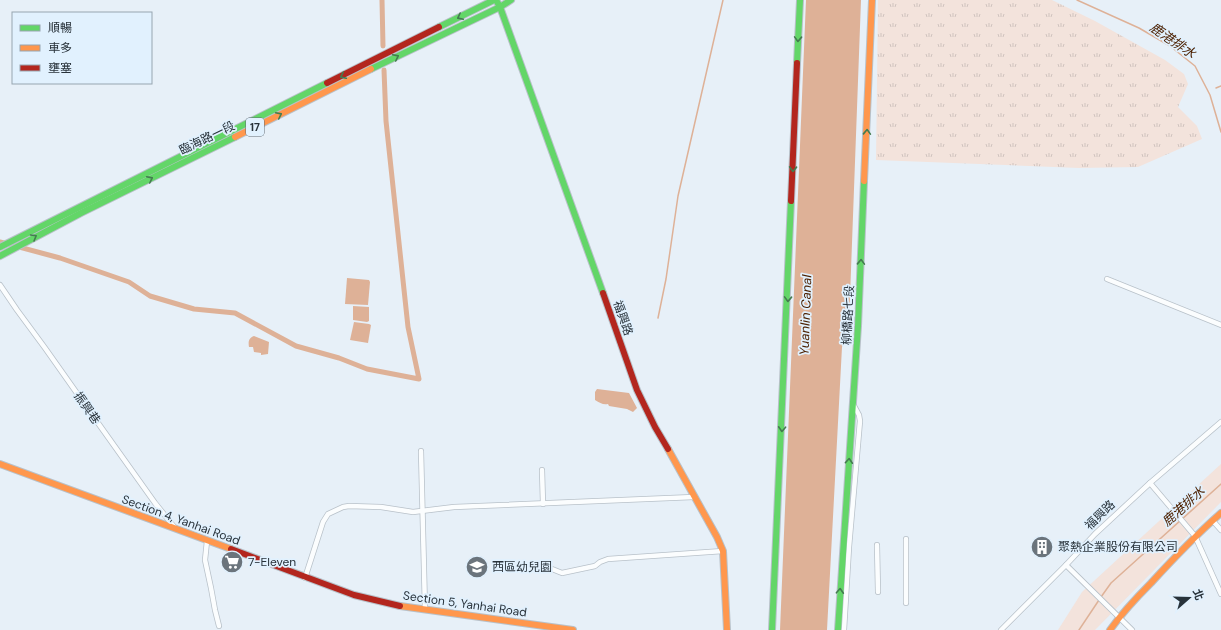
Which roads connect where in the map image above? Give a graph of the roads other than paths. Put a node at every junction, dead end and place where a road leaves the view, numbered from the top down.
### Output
1 (495, 0) edge
2 (511, 0) edge
3 (800, 0) edge
4 (872, 0) edge
5 (500, 7) junction
6 (0, 247) edge
7 (0, 256) edge
8 (1107, 279) dead end
9 (0, 285) edge
10 (1221, 325) edge
11 (854, 404) junction
12 (1221, 422) edge
13 (421, 451) dead end
14 (0, 464) edge
15 (542, 470) dead end
16 (1150, 483) junction
17 (694, 497) junction
18 (543, 504) junction
19 (423, 511) junction
20 (1221, 513) edge
21 (1213, 521) junction
22 (176, 530) junction
23 (1221, 530) edge
24 (1195, 536) junction
25 (906, 539) dead end
26 (207, 541) junction
27 (877, 545) dead end
28 (723, 551) junction
29 (1066, 565) junction
30 (547, 568) dead end
31 (305, 578) junction
32 (878, 592) dead end
33 (1221, 594) edge
34 (354, 595) joint
35 (906, 603) dead end
36 (426, 609) junction
37 (1119, 617) junction
38 (219, 626) dead end
39 (573, 630) edge
40 (728, 630) edge
41 (772, 630) edge
42 (838, 630) edge
43 (845, 630) edge
44 (1001, 630) edge
45 (1110, 630) edge
46 (1132, 630) edge

1 - 5 main road, 福興路
1 -> 6 main road, 臨海路一段 / 17
2 - 5 main road, 臨海路一段 / 17
3 -> 41 main road
11 -> 4 main road, 柳橋路七段
7 -> 5 main road, 臨海路一段 / 17
5 - 17 main road, 福興路
8 - 10 street
9 - 22 street, 振興巷
42 -> 11 main road, 柳橋路七段
11 - 43 street
12 - 16 street, 福興路
13 - 19 street
14 - 22 main road, Section 4, Yanhai Road
15 - 18 street
16 - 24 street
16 - 29 street, 福興路
17 - 18 street
17 - 28 main road, 福興路
18 - 19 street
19 - 31 street
19 - 36 street
20 - 21 main road
21 - 23 street
21 - 24 main road
22 - 26 main road, Section 4, Yanhai Road
24 - 33 street
24 - 37 main road
25 - 35 street
26 - 31 main road, Section 4, Yanhai Road
26 - 38 street
27 - 32 street
28 - 30 street
28 - 40 main road, 福興路
29 - 37 street
29 - 44 street, 福興路
31 - 34 main road, Section 4, Yanhai Road
34 - 36 main road, Section 5, Yanhai Road
36 - 39 main road, Section 5, Yanhai Road
37 - 45 main road
37 - 46 street

